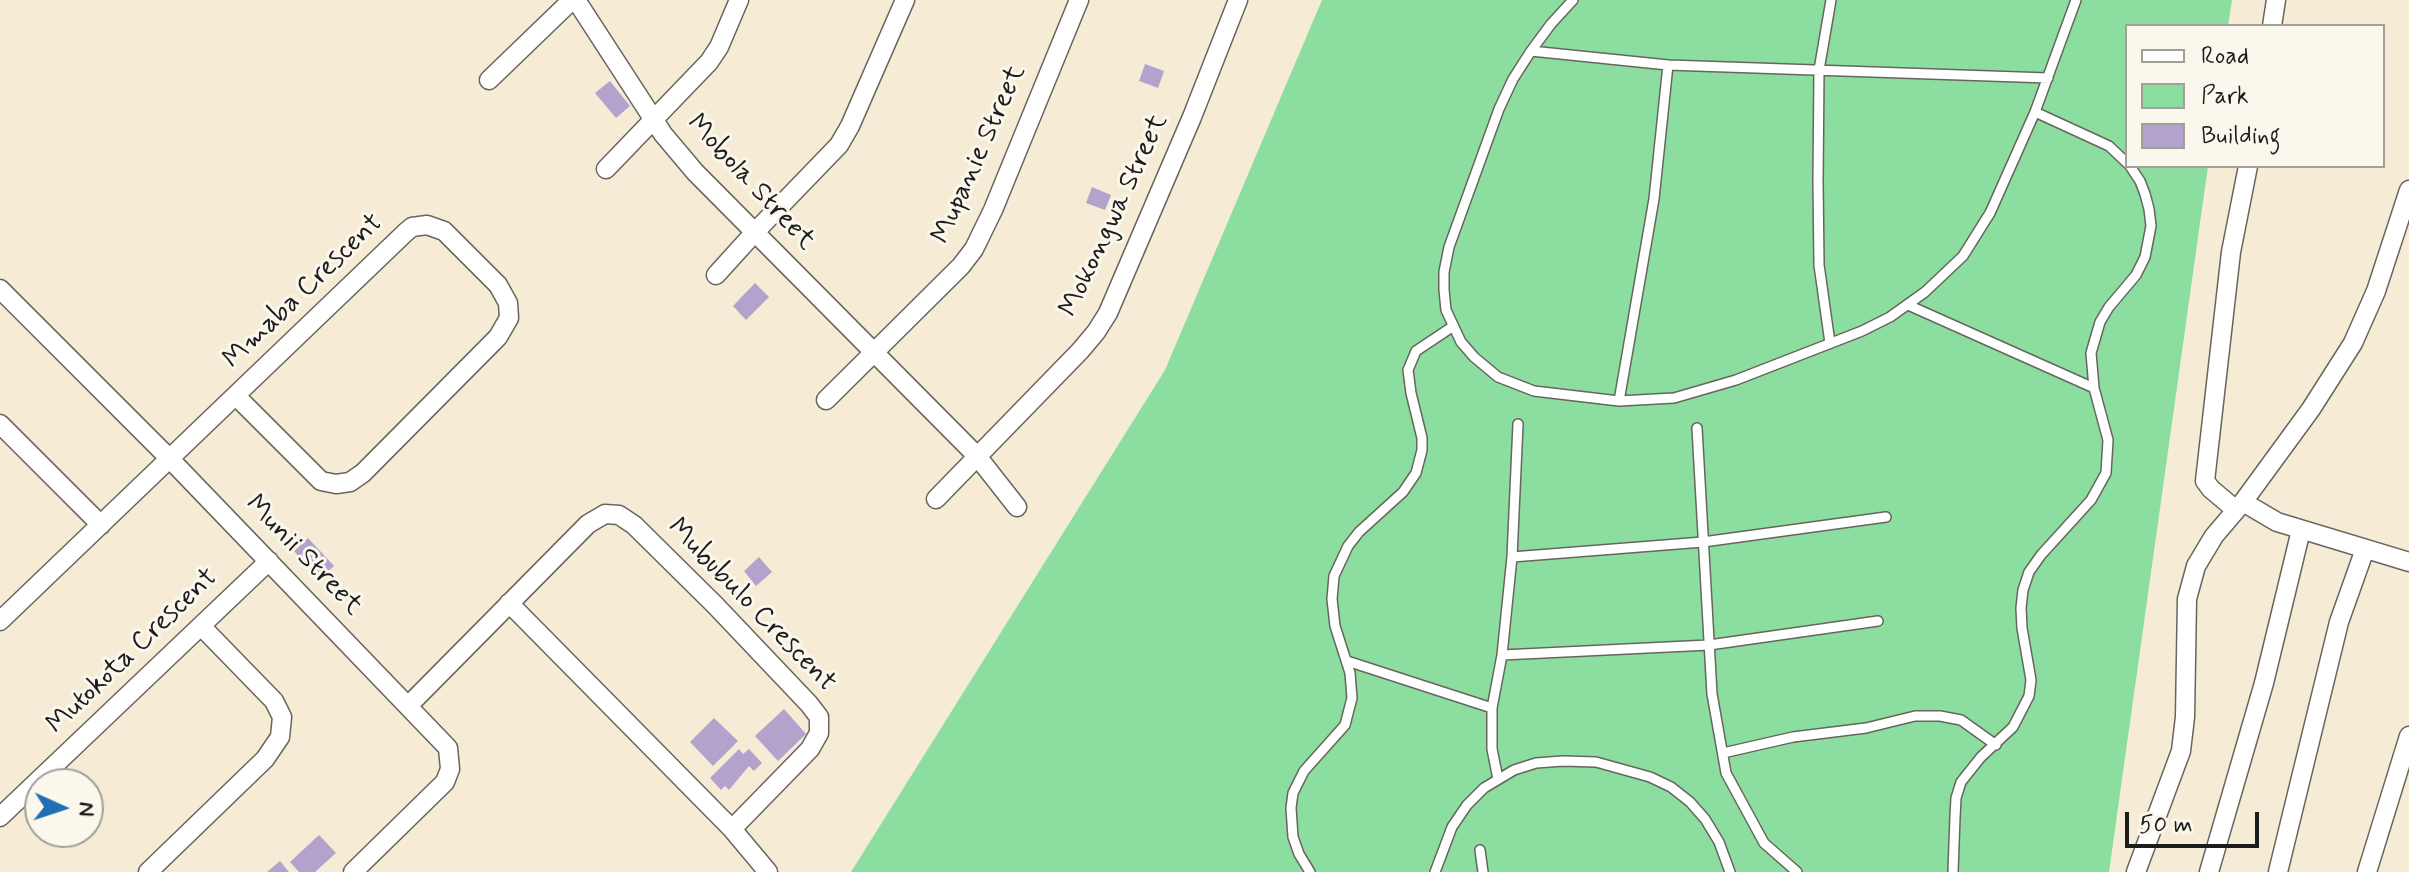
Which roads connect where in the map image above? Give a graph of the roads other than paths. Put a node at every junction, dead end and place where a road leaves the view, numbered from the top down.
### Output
1 (574, 0) edge
2 (739, 0) edge
3 (905, 0) edge
4 (1079, 0) edge
5 (1238, 0) edge
6 (1573, 0) edge
7 (1831, 0) edge
8 (2076, 0) edge
9 (2276, 0) edge
10 (2272, 24) edge
11 (1531, 51) junction
12 (1668, 65) junction
13 (1819, 70) junction
14 (2048, 78) junction
15 (489, 80) dead end
16 (2035, 112) junction
17 (654, 119) junction
18 (2125, 161) edge
19 (2131, 168) edge
20 (2248, 168) edge
21 (606, 169) dead end
22 (2409, 190) edge
23 (755, 232) junction
24 (716, 275) dead end
25 (0, 289) edge
26 (1908, 305) junction
27 (1452, 327) junction
28 (1830, 343) junction
29 (875, 351) junction
30 (2094, 388) junction
31 (236, 396) junction
32 (826, 400) dead end
33 (1619, 401) junction
34 (0, 424) edge
35 (1518, 424) dead end
36 (1697, 428) dead end
37 (977, 456) junction
38 (169, 458) junction
39 (936, 499) dead end
40 (2240, 506) junction
41 (1017, 507) dead end
42 (1886, 517) dead end
43 (101, 525) junction
44 (2301, 530) junction
45 (1703, 542) junction
46 (2365, 549) junction
47 (1512, 557) junction
48 (269, 561) junction
49 (2409, 562) edge
50 (509, 603) junction
51 (0, 621) edge
52 (1878, 621) dead end
53 (201, 626) junction
54 (1709, 645) junction
55 (1502, 655) junction
56 (1347, 661) junction
57 (408, 706) junction
58 (1492, 708) junction
59 (2409, 736) edge
60 (1996, 745) junction
61 (1723, 753) junction
62 (1498, 779) junction
63 (0, 817) edge
64 (732, 829) junction
65 (1480, 850) dead end
66 (148, 872) edge
67 (353, 872) edge
68 (768, 872) edge
69 (1310, 872) edge
70 (1435, 872) edge
71 (1483, 872) edge
72 (1730, 872) edge
73 (1797, 872) edge
74 (1953, 872) edge
75 (2136, 872) edge
76 (2209, 872) edge
77 (2278, 872) edge
78 (2367, 872) edge

1 - 15 street
1 - 17 street, Mobola Street
2 - 17 street
3 - 23 street
4 - 29 street, Mupanie Street
5 - 37 street, Mokongwa Street
6 - 11 lane
7 - 13 lane
8 - 14 lane
9 - 10 street
11 - 12 lane
11 - 27 lane
12 - 13 lane
12 - 33 lane
13 - 14 lane
13 - 28 lane
14 - 16 lane
16 - 18 lane
16 - 26 lane
17 - 21 street
17 - 23 street, Mobola Street
19 - 30 lane
20 - 40 street
22 - 40 street
23 - 24 street
23 - 29 street, Mobola Street
25 - 38 street, Munii Street
26 - 28 lane
26 - 30 lane
27 - 33 lane
27 - 56 lane
28 - 33 lane
29 - 32 street
29 - 37 street, Mobola Street
30 - 60 lane
31 - 31 street, Mmaba Crescent
31 - 38 street, Mmaba Crescent
34 - 43 street
35 - 47 lane
36 - 45 lane
37 - 39 street, Mokongwa Street
37 - 41 street, Mobola Street
38 - 43 street, Mmaba Crescent
38 - 48 street, Munii Street
40 - 44 street
40 - 75 street
42 - 45 lane
43 - 51 street, Mmaba Crescent
44 - 46 street
44 - 76 street
45 - 47 lane
45 - 54 lane
46 - 49 street
46 - 77 street
47 - 55 lane
48 - 53 street, Mutokota Crescent
48 - 57 street, Munii Street
50 - 57 street, Mububulo Crescent
50 - 64 street
50 - 64 street, Mububulo Crescent
52 - 54 lane
53 - 63 street, Mutokota Crescent
53 - 66 street
54 - 55 lane
54 - 61 lane
55 - 58 lane
56 - 58 lane
56 - 69 lane
57 - 67 street, Munii Street
58 - 62 lane
59 - 78 street
60 - 61 lane
60 - 74 lane
61 - 73 lane
62 - 70 lane
62 - 72 lane
64 - 68 street
65 - 71 lane

